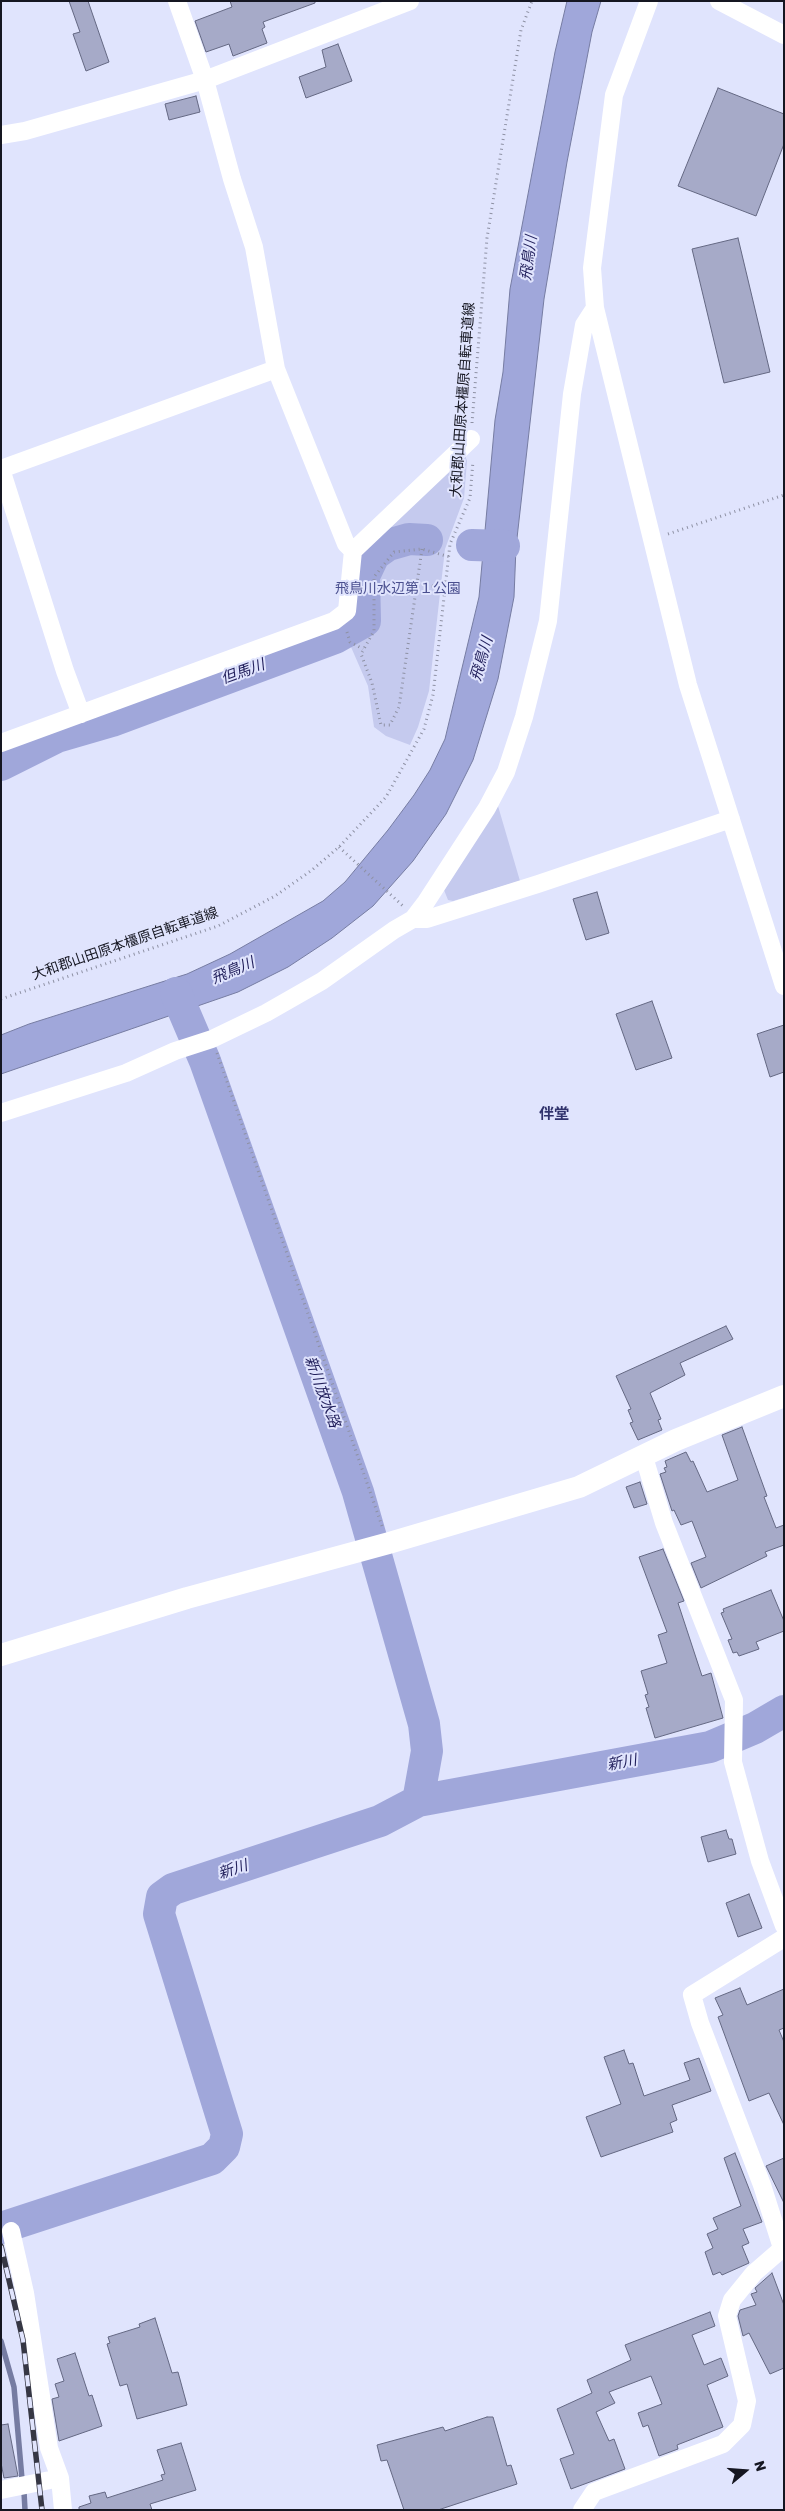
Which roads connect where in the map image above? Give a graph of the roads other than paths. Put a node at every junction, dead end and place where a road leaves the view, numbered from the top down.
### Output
1 (177, 1) edge
2 (410, 1) edge
3 (649, 1) edge
4 (719, 1) edge
5 (784, 35) edge
6 (206, 80) junction
7 (1, 135) edge
8 (595, 308) junction
9 (276, 369) junction
10 (471, 439) road end
11 (1, 469) edge
12 (353, 551) junction
13 (81, 714) junction
14 (1, 744) edge
15 (731, 819) junction
16 (413, 919) junction
17 (784, 986) edge
18 (1, 1113) edge
19 (784, 1396) edge
20 (644, 1457) junction
21 (1, 1655) edge
22 (784, 1926) edge
23 (784, 1938) edge
24 (12, 2231) dead end
25 (783, 2248) edge
26 (60, 2478) junction
27 (1, 2490) edge
28 (63, 2510) edge
29 (582, 2510) edge

1 - 6 street
2 - 6 street
3 - 8 street
4 - 5 street
6 - 7 street
6 - 9 street
8 - 15 street
8 - 16 street
9 - 11 street
9 - 12 street
10 - 12 street
11 - 13 street
12 - 13 street
13 - 14 street
15 - 16 street
15 - 17 street
16 - 18 street
19 - 20 street
20 - 21 street
20 - 22 street
23 - 25 street
24 - 26 street
25 - 29 street
26 - 27 street
26 - 28 street

